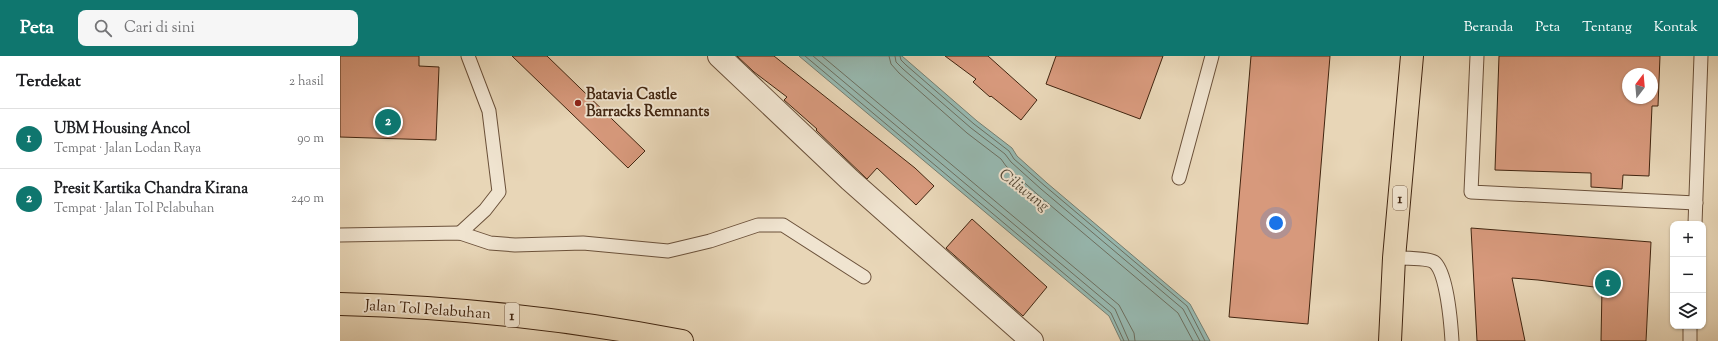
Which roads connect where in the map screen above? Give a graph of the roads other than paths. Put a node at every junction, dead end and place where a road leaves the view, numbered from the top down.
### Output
1 (468, 56) edge
2 (719, 56) edge
3 (1212, 56) edge
4 (1412, 56) edge
5 (1477, 56) edge
6 (1701, 56) edge
7 (1179, 178) dead end
8 (1696, 203) junction
9 (1695, 221) edge
10 (460, 234) junction
11 (340, 235) edge
12 (1394, 258) junction
13 (864, 277) dead end
14 (340, 304) edge
15 (1690, 329) edge
16 (682, 341) edge
17 (1032, 341) edge
18 (1390, 341) edge
19 (1452, 341) edge
20 (1690, 341) edge

1 - 10 lane
2 - 17 street
3 - 7 lane
4 - 12 highway, 1
5 - 8 lane
6 - 8 lane
8 - 9 lane
10 - 11 lane
10 - 13 lane
12 - 18 highway, 1
12 - 19 lane
14 - 16 highway, Jalan Tol Pelabuhan / 1
15 - 20 lane

